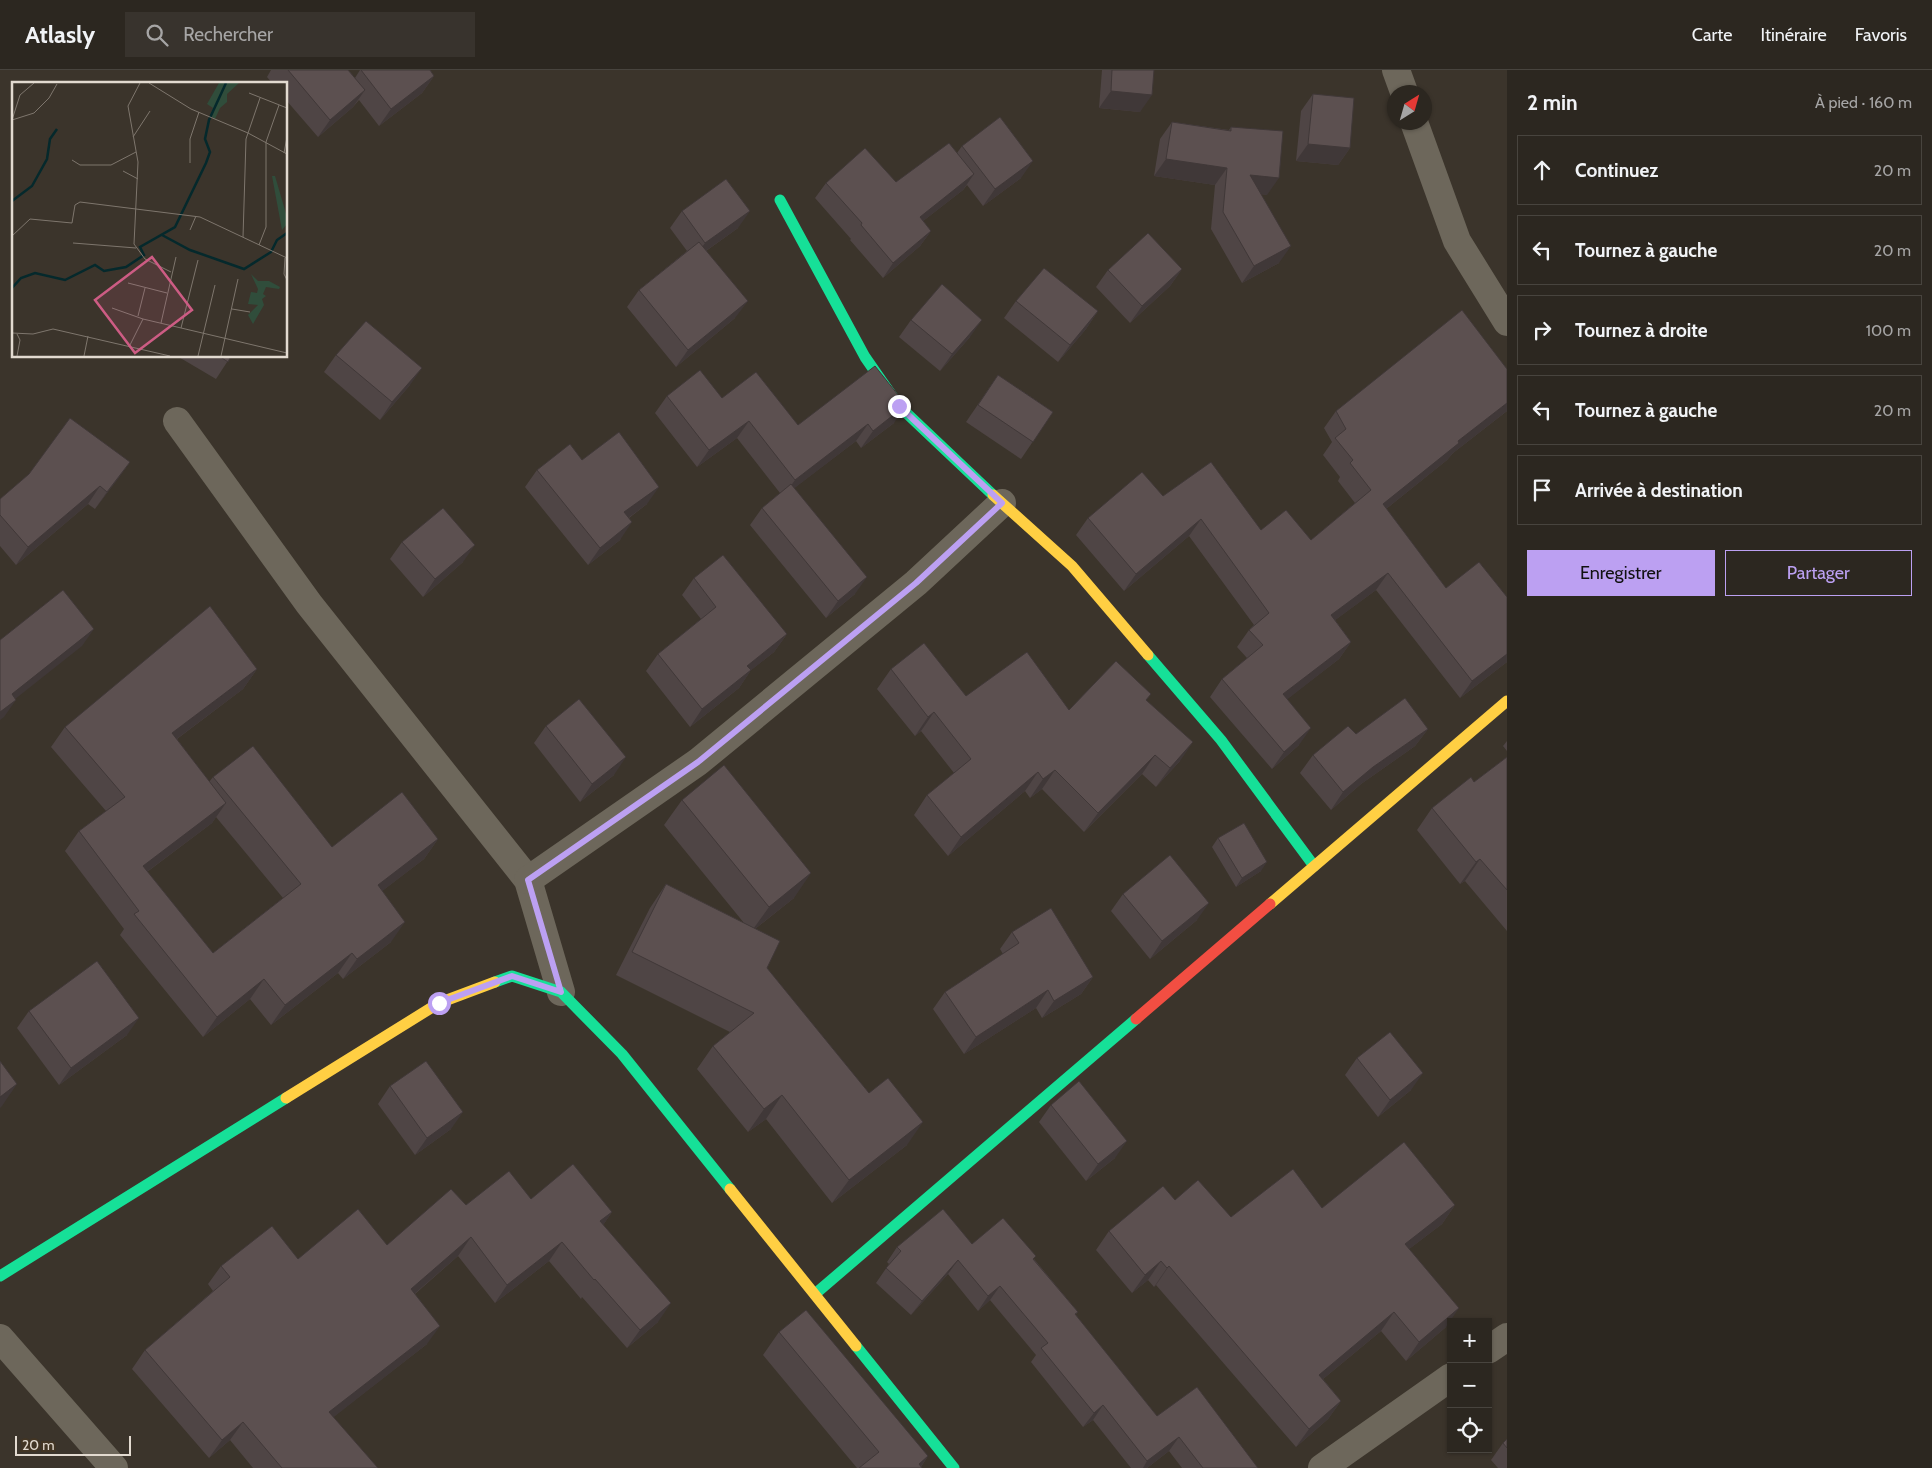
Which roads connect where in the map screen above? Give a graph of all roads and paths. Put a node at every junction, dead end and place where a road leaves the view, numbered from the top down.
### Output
1 (1396, 70) edge
2 (1401, 85) edge
3 (1417, 130) edge
4 (780, 200) dead end
5 (1507, 322) edge
6 (177, 421) dead end
7 (1002, 503) junction
8 (1507, 701) edge
9 (1314, 866) junction
10 (528, 880) junction
11 (561, 992) junction
12 (0, 1276) edge
13 (815, 1294) junction
14 (1507, 1337) edge
15 (0, 1338) edge
16 (1492, 1347) edge
17 (1447, 1380) edge
18 (114, 1468) edge
19 (954, 1468) edge
20 (1322, 1468) edge

1 - 2 street
3 - 5 street
4 - 7 street
6 - 10 street
7 - 9 street
7 - 10 street
8 - 9 street
9 - 13 street
10 - 11 street
11 - 12 street
11 - 13 street
13 - 19 street
14 - 16 street
15 - 18 street
17 - 20 street

